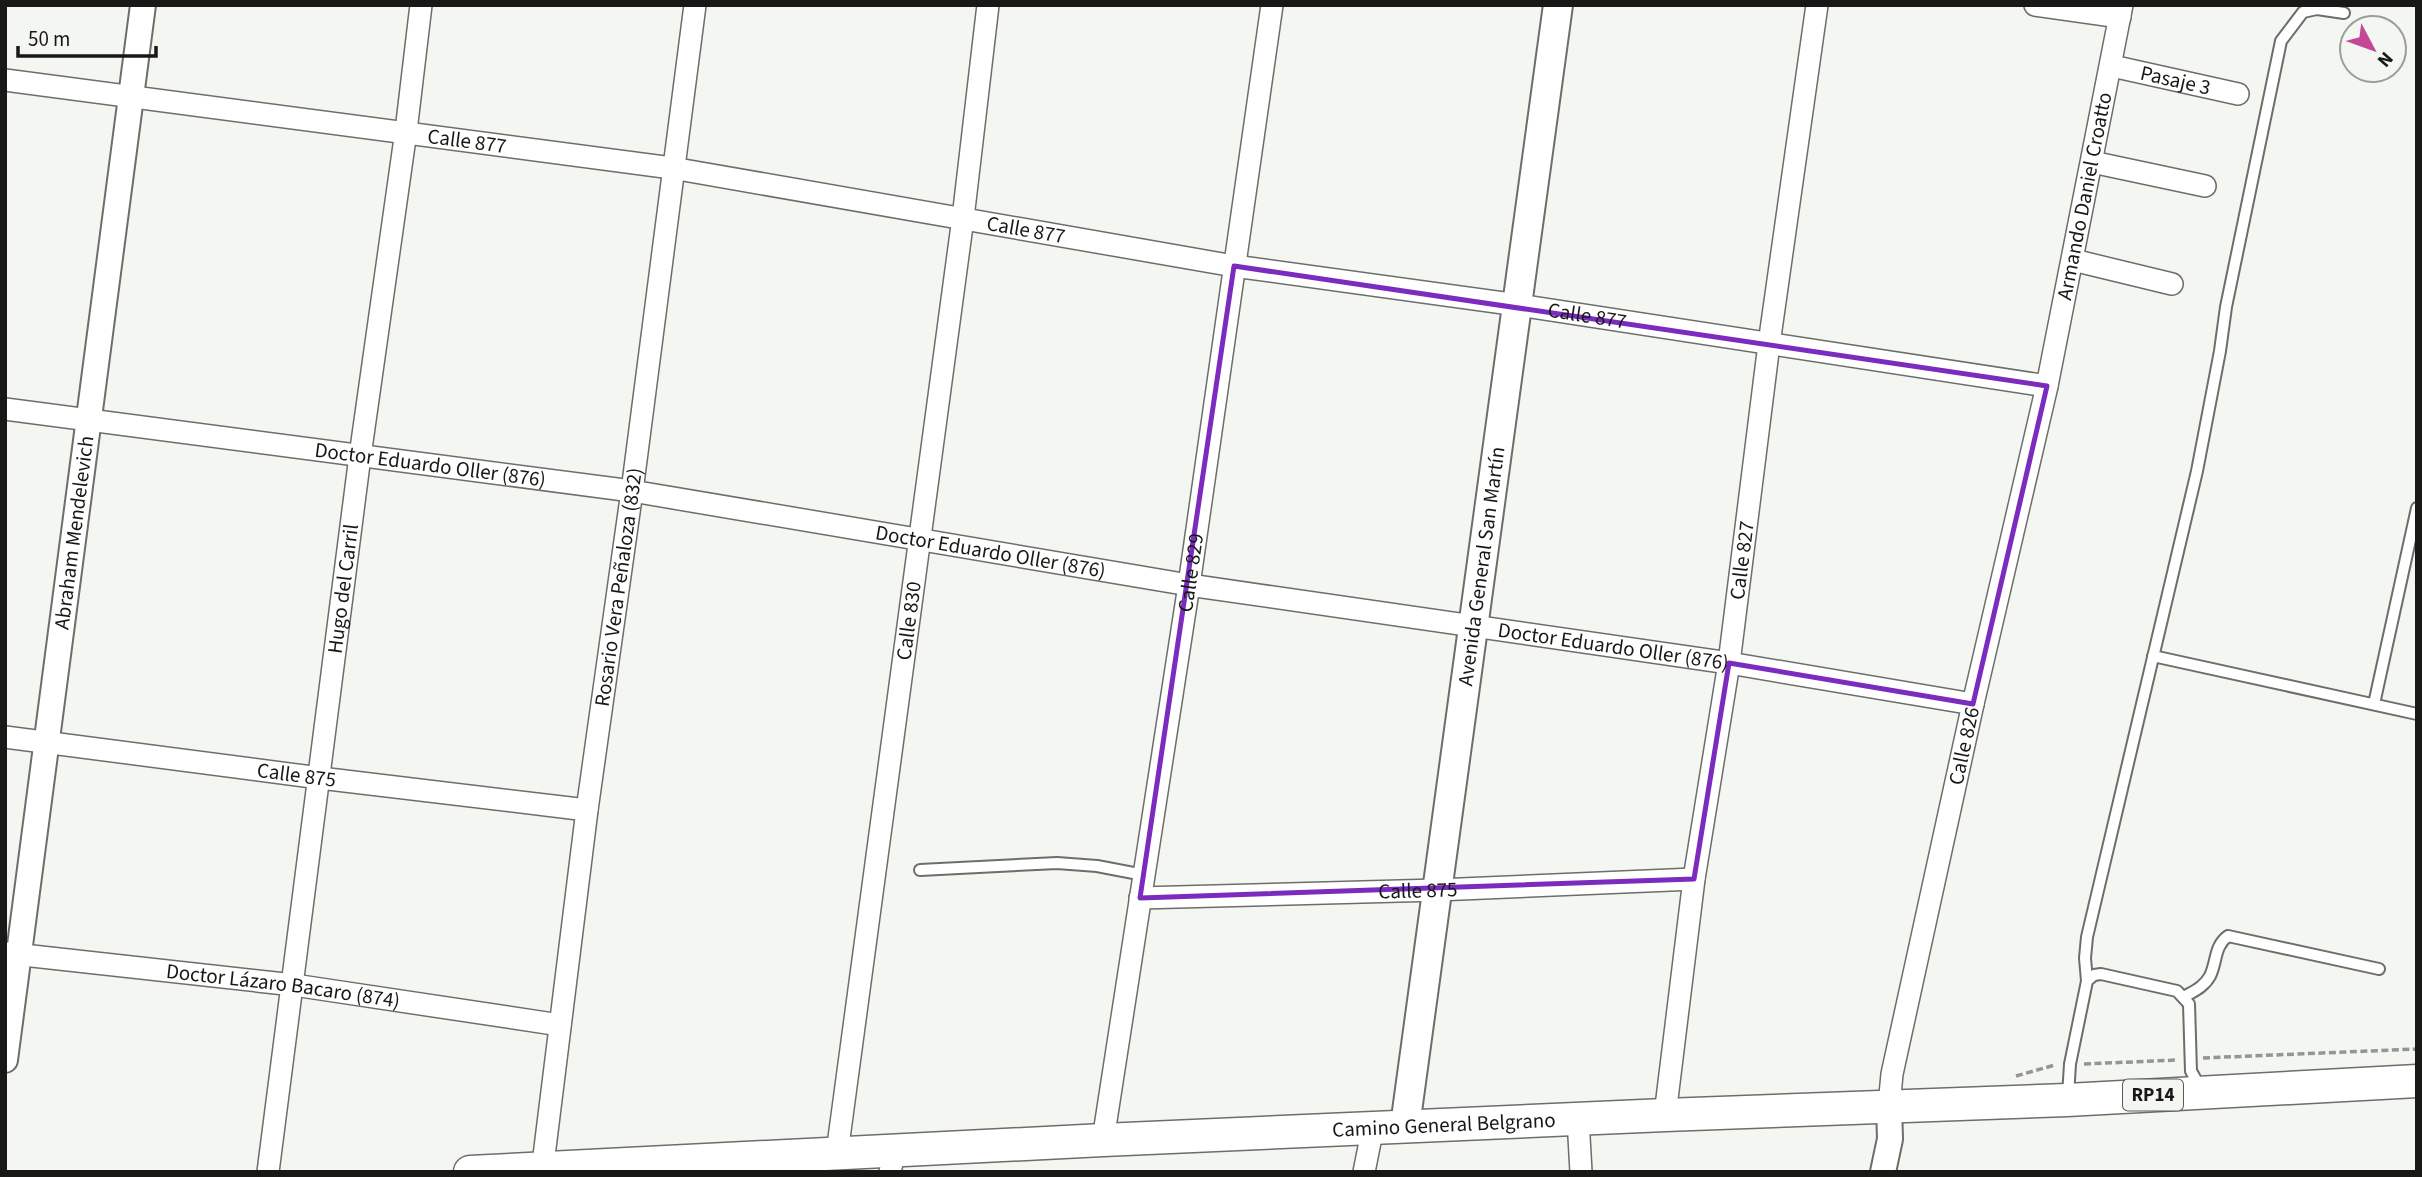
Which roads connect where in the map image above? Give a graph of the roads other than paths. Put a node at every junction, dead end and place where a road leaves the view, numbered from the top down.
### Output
1 (143, 5) edge
2 (421, 5) edge
3 (695, 5) edge
4 (988, 5) edge
5 (1272, 5) edge
6 (1558, 5) edge
7 (1817, 5) edge
8 (2035, 5) edge
9 (2121, 11) edge
10 (2344, 13) dead end
11 (2112, 66) junction
12 (5, 80) edge
13 (2238, 94) dead end
14 (132, 98) junction
15 (406, 131) junction
16 (2092, 162) junction
17 (672, 168) junction
18 (2206, 186) dead end
19 (963, 218) junction
20 (2073, 260) junction
21 (1234, 266) junction
22 (2172, 284) dead end
23 (1518, 305) junction
24 (1769, 344) junction
25 (2047, 386) junction
26 (5, 409) edge
27 (90, 421) junction
28 (360, 456) junction
29 (632, 491) junction
30 (2417, 509) edge
31 (919, 539) junction
32 (1189, 585) junction
33 (1473, 625) junction
34 (2153, 656) junction
35 (1729, 663) junction
36 (1973, 704) junction
37 (2374, 704) junction
38 (2417, 714) edge
39 (5, 737) edge
40 (48, 743) junction
41 (320, 778) junction
42 (587, 810) junction
43 (920, 870) dead end
44 (1144, 874) junction
45 (1694, 878) junction
46 (1437, 890) junction
47 (1140, 898) junction
48 (12, 954) edge
49 (2379, 969) dead end
50 (2087, 981) junction
51 (294, 985) junction
52 (2184, 997) junction
53 (561, 1025) junction
54 (5, 1060) edge
55 (2417, 1081) edge
56 (2202, 1092) junction
57 (2067, 1100) junction
58 (1889, 1106) junction
59 (1665, 1115) junction
60 (1578, 1119) junction
61 (1405, 1126) junction
62 (1373, 1127) junction
63 (1103, 1140) junction
64 (837, 1153) junction
65 (893, 1161) edge
66 (543, 1170) edge
67 (268, 1172) edge
68 (470, 1172) edge
69 (1364, 1172) edge
70 (1581, 1172) edge
71 (1883, 1172) edge

1 - 14 street, Abraham Mendelevich
2 - 15 street, Hugo del Carril
3 - 17 street, Rosario Vera Peñaloza (832)
4 - 19 street, Calle 830
5 - 21 street, Calle 829
6 - 23 main road, Avenida General San Martín
7 - 24 street, Calle 827
8 - 9 street
9 - 11 street, Armando Daniel Croatto
10 - 34 lane
11 - 13 street, Pasaje 3
11 - 16 street, Armando Daniel Croatto
12 - 14 street, Calle 877
14 - 15 street, Calle 877
14 - 27 street, Abraham Mendelevich
15 - 17 street, Calle 877
15 - 28 street, Hugo del Carril
16 - 18 street
16 - 20 street, Armando Daniel Croatto
17 - 19 street, Calle 877
17 - 29 street, Rosario Vera Peñaloza (832)
19 - 21 street, Calle 877
19 - 31 street, Calle 830
20 - 22 street
20 - 25 street, Armando Daniel Croatto
21 - 23 street, Calle 877
21 - 32 street, Calle 829
23 - 24 street, Calle 877
23 - 33 main road, Avenida General San Martín
24 - 25 street, Calle 877
24 - 35 street, Calle 827
25 - 36 street, Calle 826
26 - 27 street, Doctor Eduardo Oller (876)
27 - 28 street, Doctor Eduardo Oller (876)
27 - 40 street, Abraham Mendelevich
28 - 29 street, Doctor Eduardo Oller (876)
28 - 41 street, Hugo del Carril
29 - 31 street, Doctor Eduardo Oller (876)
29 - 42 street, Rosario Vera Peñaloza (832)
30 - 37 lane
31 - 32 street, Doctor Eduardo Oller (876)
31 - 64 street, Calle 830
32 - 33 street, Doctor Eduardo Oller (876)
32 - 44 street, Calle 829
33 - 35 street, Doctor Eduardo Oller (876)
33 - 46 main road, Avenida General San Martín
34 - 37 lane
34 - 50 lane
35 - 36 street, Doctor Eduardo Oller (876)
35 - 45 street, Calle 827
36 - 58 street, Calle 826
37 - 38 lane
39 - 40 street, Calle 875
40 - 41 street, Calle 875
40 - 48 street, Abraham Mendelevich
41 - 42 street, Calle 875
41 - 51 street, Hugo del Carril
42 - 53 street, Rosario Vera Peñaloza (832)
43 - 44 lane
44 - 47 street, Calle 829
45 - 46 street, Calle 875
45 - 59 street, Calle 827
46 - 47 street, Calle 875
46 - 61 main road, Avenida General San Martín
47 - 63 street, Calle 829
48 - 51 street, Doctor Lázaro Bacaro (874)
48 - 54 street, Abraham Mendelevich
49 - 52 lane
50 - 52 lane
50 - 57 lane
51 - 53 street, Doctor Lázaro Bacaro (874)
51 - 67 street, Hugo del Carril
52 - 56 lane
53 - 66 street, Rosario Vera Peñaloza (832)
55 - 56 main road, Camino General Belgrano / RP14
56 - 57 main road, Camino General Belgrano / RP14
57 - 58 main road, Camino General Belgrano / RP14
58 - 59 main road, Camino General Belgrano / RP14
58 - 71 street
59 - 60 main road, Camino General Belgrano / RP14
60 - 61 main road, Camino General Belgrano / RP14
60 - 70 street
61 - 62 main road, Camino General Belgrano / RP14
62 - 63 main road, Camino General Belgrano / RP14
62 - 69 street
63 - 65 main road, Camino General Belgrano / RP14
64 - 65 main road, Camino General Belgrano / RP14
64 - 66 main road, Camino General Belgrano / RP14
66 - 68 main road, Camino General Belgrano / RP14

